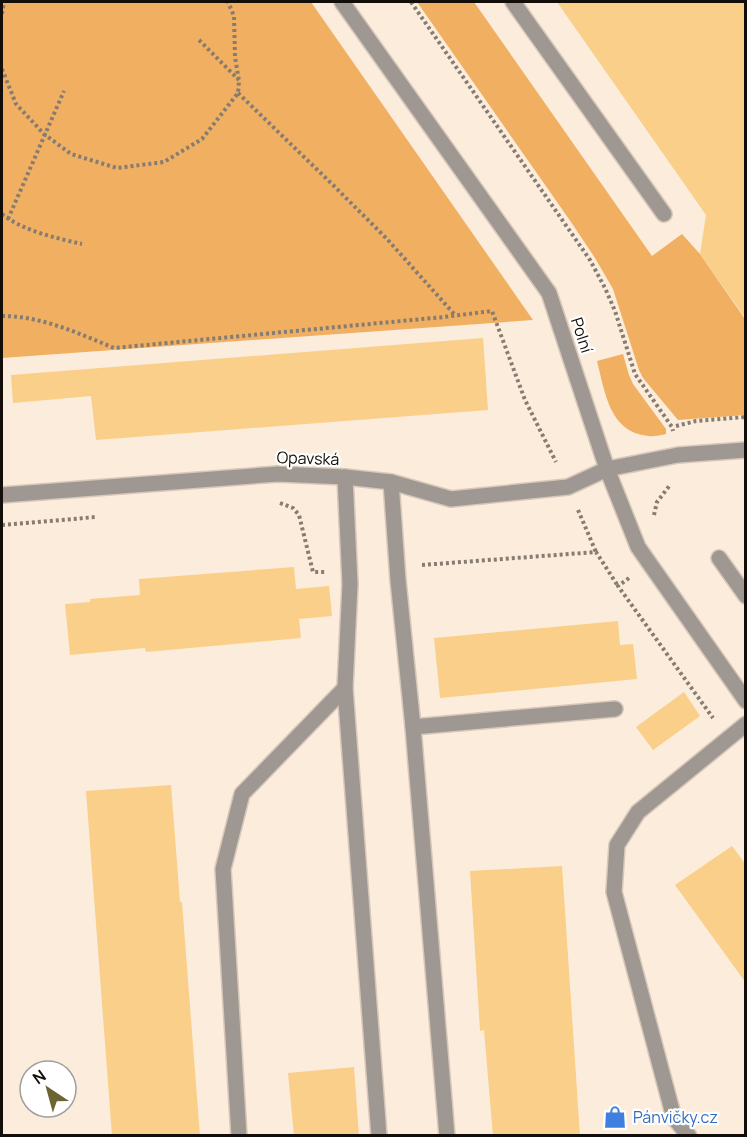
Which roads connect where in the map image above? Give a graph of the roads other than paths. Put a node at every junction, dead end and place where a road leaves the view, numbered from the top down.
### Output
1 (342, 2) edge
2 (513, 2) edge
3 (664, 214) dead end
4 (746, 450) edge
5 (607, 469) junction
6 (345, 477) junction
7 (391, 482) junction
8 (2, 495) edge
9 (719, 558) dead end
10 (746, 596) edge
11 (345, 688) junction
12 (746, 701) edge
13 (615, 710) dead end
14 (746, 724) edge
15 (413, 727) junction
16 (239, 1136) edge
17 (379, 1136) edge
18 (447, 1136) edge
19 (689, 1136) edge

1 - 5 street, Polní
2 - 3 street
4 - 5 street, Opavská
5 - 7 street, Opavská
5 - 12 street, Polní
6 - 7 street, Opavská
6 - 8 street, Opavská
6 - 11 street
7 - 15 street
9 - 10 street
11 - 16 street
11 - 17 street
13 - 15 street
14 - 19 street
15 - 18 street

